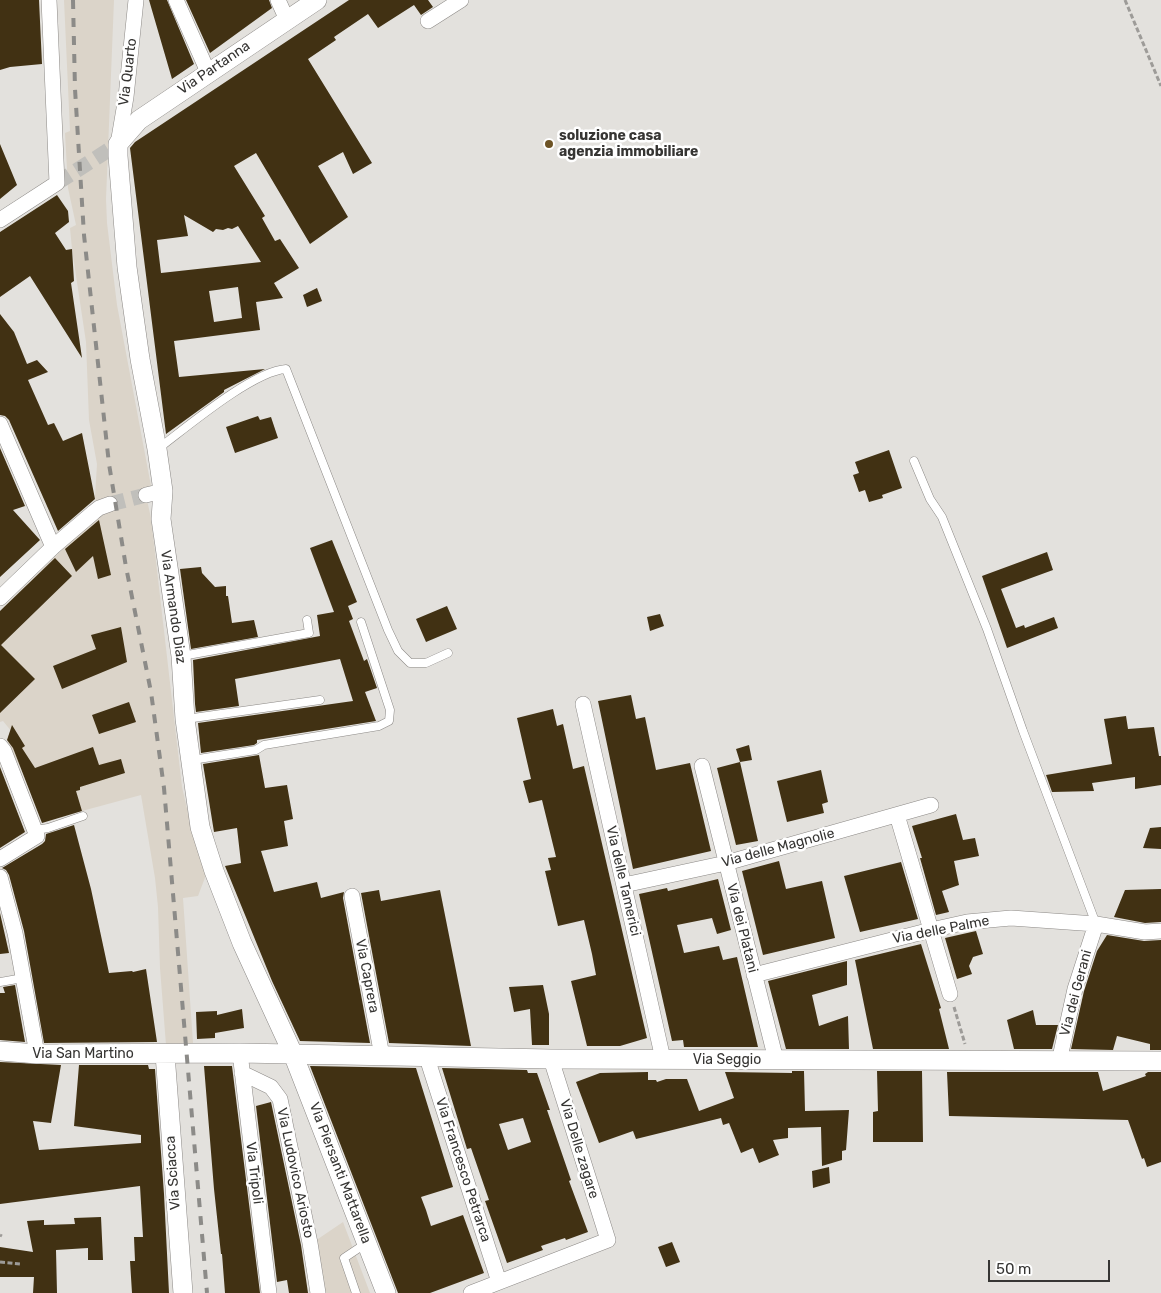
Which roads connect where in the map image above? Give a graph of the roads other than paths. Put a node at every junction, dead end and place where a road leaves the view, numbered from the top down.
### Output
1 (49, 0) edge
2 (136, 0) edge
3 (176, 0) edge
4 (278, 0) edge
5 (317, 0) edge
6 (461, 0) edge
7 (287, 20) junction
8 (428, 21) dead end
9 (208, 72) junction
10 (118, 144) junction
11 (0, 220) edge
12 (0, 424) edge
13 (157, 449) junction
14 (914, 461) dead end
15 (110, 504) tunnel mouth
16 (53, 547) junction
17 (0, 598) edge
18 (307, 620) dead end
19 (361, 622) dead end
20 (448, 653) dead end
21 (181, 656) junction
22 (320, 700) dead end
23 (583, 704) dead end
24 (185, 719) junction
25 (0, 746) edge
26 (190, 760) junction
27 (702, 766) dead end
28 (931, 806) dead end
29 (897, 815) junction
30 (83, 816) dead end
31 (36, 830) junction
32 (0, 859) edge
33 (726, 863) junction
34 (1, 883) edge
35 (624, 885) junction
36 (352, 896) dead end
37 (1096, 924) junction
38 (931, 930) junction
39 (1161, 931) edge
40 (754, 975) junction
41 (24, 978) junction
42 (0, 982) edge
43 (950, 994) road end
44 (0, 1052) edge
45 (240, 1053) junction
46 (37, 1054) junction
47 (165, 1054) junction
48 (293, 1054) junction
49 (382, 1056) junction
50 (427, 1058) junction
51 (551, 1059) junction
52 (663, 1060) junction
53 (776, 1060) junction
54 (1059, 1062) junction
55 (1161, 1062) edge
56 (242, 1073) junction
57 (366, 1243) junction
58 (501, 1287) edge
59 (183, 1293) edge
60 (269, 1293) edge
61 (318, 1293) edge
62 (356, 1293) edge
63 (386, 1293) edge
64 (470, 1293) edge

1 - 11 street
2 - 10 street, Via Quarto
3 - 9 street
4 - 7 street
5 - 7 street, Via Partanna
6 - 8 street
7 - 9 street, Via Partanna
9 - 10 street, Via Partanna
10 - 13 street, Via Armando Diaz
12 - 16 street
13 - 20 lane
13 - 21 street, Via Armando Diaz
14 - 37 lane
15 - 16 street
16 - 17 street
18 - 21 lane
19 - 26 lane
21 - 24 street, Via Armando Diaz
22 - 24 lane
23 - 35 street, Via delle Tamerici
24 - 26 street, Via Armando Diaz
25 - 31 street
26 - 48 street, Via Armando Diaz
27 - 33 street, Via dei Platani
28 - 29 street, Via delle Magnolie
29 - 33 street, Via delle Magnolie
29 - 38 street
30 - 31 lane
31 - 32 street
33 - 35 street, Via delle Magnolie
33 - 40 street, Via dei Platani
34 - 41 street
35 - 52 street, Via delle Tamerici
36 - 49 street, Via Caprera
37 - 38 street, Via delle Palme
37 - 39 street, Via delle Palme
37 - 54 street, Via dei Gerani
38 - 40 street, Via delle Palme
38 - 43 street
40 - 53 street, Via dei Platani
41 - 42 lane
41 - 46 street
44 - 46 street, Via San Martino
45 - 47 street, Via San Martino
45 - 48 street, Via Seggio
45 - 56 street, Via Tripoli
46 - 47 street, Via San Martino
47 - 59 street, Via Sciacca
48 - 49 street, Via Seggio
48 - 57 street, Via Piersanti Mattarella
49 - 50 street, Via Seggio
50 - 51 street, Via Seggio
50 - 58 street, Via Francesco Petrarca
51 - 52 street, Via Seggio
51 - 58 street, Via Delle zagare
52 - 53 street, Via Seggio
53 - 54 street, Via Seggio
54 - 55 street, Via Seggio
56 - 60 street, Via Tripoli
56 - 61 street, Via Ludovico Ariosto
57 - 62 lane
57 - 63 street, Via Piersanti Mattarella
58 - 64 street

